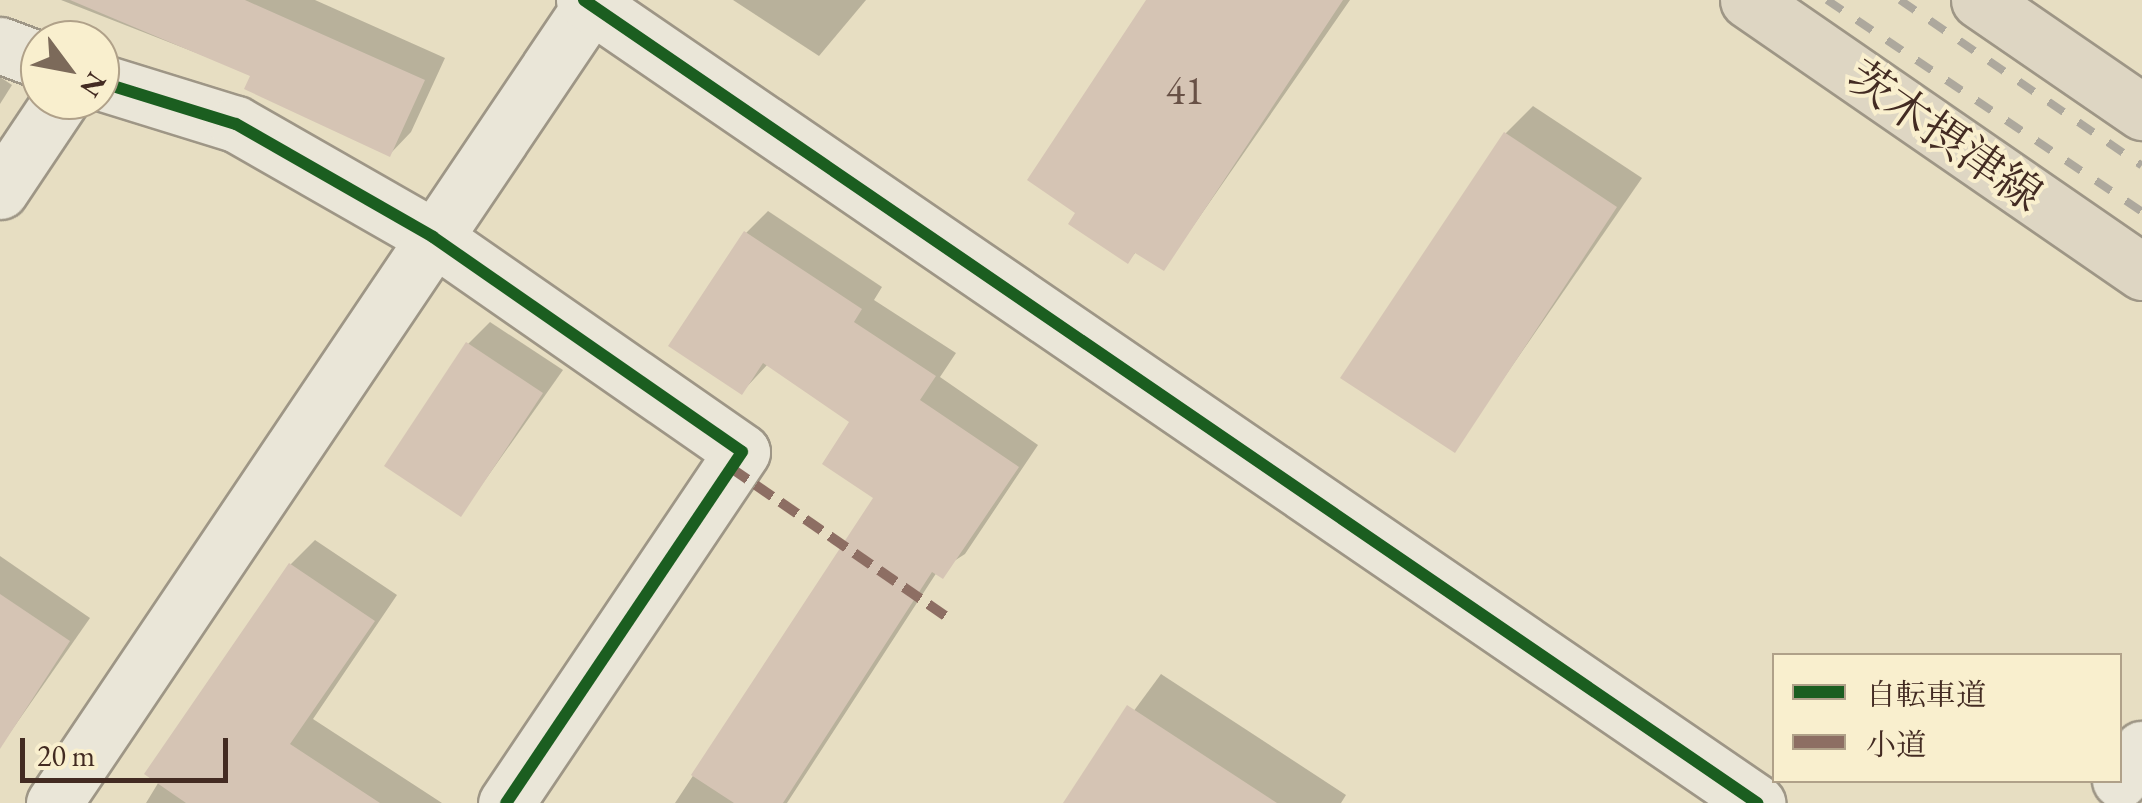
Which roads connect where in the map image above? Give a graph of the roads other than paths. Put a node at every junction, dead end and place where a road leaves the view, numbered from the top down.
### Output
1 (1748, 0) edge
2 (1980, 0) edge
3 (588, 2) edge
4 (120, 88) edge
5 (2142, 112) edge
6 (48, 120) edge
7 (0, 191) edge
8 (433, 236) junction
9 (2142, 272) edge
10 (2142, 749) edge
11 (2122, 776) edge
12 (54, 803) edge
13 (506, 803) edge
14 (1757, 803) edge

1 - 9 main road, 茨木摂津線
2 - 5 main road
3 - 8 street
3 - 14 street
4 - 8 street
6 - 7 street
8 - 12 street
8 - 13 street
10 - 11 street

